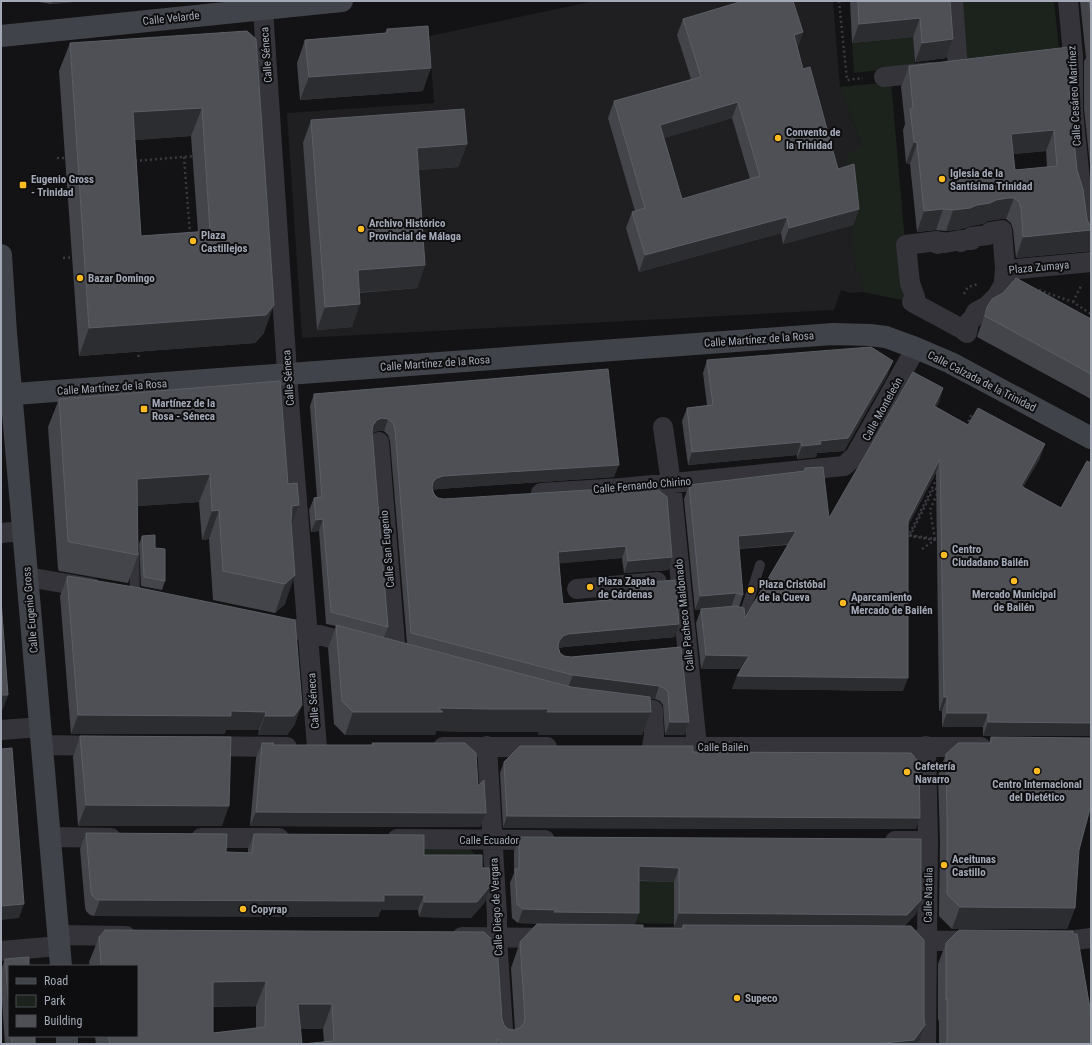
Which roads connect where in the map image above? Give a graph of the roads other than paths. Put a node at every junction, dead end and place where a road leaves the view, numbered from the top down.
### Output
1 (342, 1) edge
2 (953, 1) edge
3 (1068, 1) edge
4 (262, 9) junction
5 (1, 36) edge
6 (884, 77) road end
7 (1091, 238) edge
8 (1091, 262) edge
9 (1, 265) edge
10 (1015, 283) junction
11 (870, 335) joint
12 (916, 348) junction
13 (287, 374) junction
14 (7, 394) edge
15 (663, 427) dead end
16 (1091, 438) edge
17 (379, 442) dead end
18 (844, 466) joint
19 (671, 483) junction
20 (527, 494) edge
21 (24, 532) junction
22 (1, 533) edge
23 (133, 545) edge
24 (760, 565) dead end
25 (27, 577) junction
26 (681, 580) junction
27 (577, 589) dead end
28 (129, 595) joint
29 (726, 613) edge
30 (278, 625) edge
31 (308, 631) junction
32 (606, 704) edge
33 (1, 730) edge
34 (41, 736) junction
35 (118, 746) edge
36 (182, 746) edge
37 (487, 746) junction
38 (926, 746) junction
39 (425, 747) edge
40 (566, 747) edge
41 (697, 747) junction
42 (999, 747) edge
43 (51, 837) junction
44 (130, 838) edge
45 (185, 838) edge
46 (295, 839) edge
47 (382, 839) edge
48 (493, 840) junction
49 (564, 840) edge
50 (881, 841) edge
51 (928, 841) junction
52 (141, 936) edge
53 (444, 937) edge
54 (497, 937) junction
55 (570, 938) edge
56 (1091, 938) edge
57 (880, 940) edge
58 (927, 940) junction
59 (997, 941) edge
60 (1036, 941) edge
61 (59, 949) edge
62 (1, 951) edge
63 (504, 1044) edge
64 (926, 1044) edge

1 - 4 main road, Calle Velarde
2 - 6 street
3 - 7 street, Calle Cesáreo Martínez
4 - 5 main road, Calle Velarde
4 - 13 street, Calle Séneca
8 - 10 street, Plaza Zumaya
9 - 14 main road, Calle Eugenio Gross
10 - 10 street
11 - 12 main road, Calle Calzada de la Trinidad
11 - 13 main road, Calle Martínez de la Rosa
12 - 16 main road, Calle Calzada de la Trinidad
12 - 18 street, Calle Monteleón
13 - 14 main road, Calle Martínez de la Rosa
13 - 31 street, Calle Séneca
14 - 21 main road, Calle Eugenio Gross
15 - 19 street, Calle Pacheco Maldonado
17 - 31 street, Calle San Eugenio
18 - 19 street, Calle Fernando Chirino
19 - 20 street, Calle Fernando Chirino
19 - 26 street, Calle Pacheco Maldonado
21 - 22 street
21 - 25 main road, Calle Eugenio Gross
23 - 28 lane
24 - 29 lane
25 - 28 street
25 - 34 main road, Calle Eugenio Gross
26 - 27 street
26 - 41 street, Calle Pacheco Maldonado
30 - 31 street
31 - 36 street, Calle Séneca
32 - 41 street, Calle Bailén
33 - 34 street
34 - 35 street
34 - 43 main road, Calle Eugenio Gross
37 - 39 street
37 - 40 street
37 - 48 street, Calle Diego de Vergara
38 - 41 street, Calle Bailén
38 - 42 street, Calle Bailén
38 - 51 street, Calle Natalia
43 - 44 street
43 - 61 main road, Calle Eugenio Gross
45 - 46 street
47 - 48 street, Calle Ecuador
48 - 49 street, Calle Ecuador
48 - 54 street, Calle Diego de Vergara
50 - 51 street
51 - 58 street, Calle Natalia
52 - 61 street
53 - 54 street
54 - 55 street
54 - 63 street, Calle Diego de Vergara
56 - 60 street
57 - 58 street
58 - 59 street
58 - 64 street, Calle Natalia
61 - 62 street

